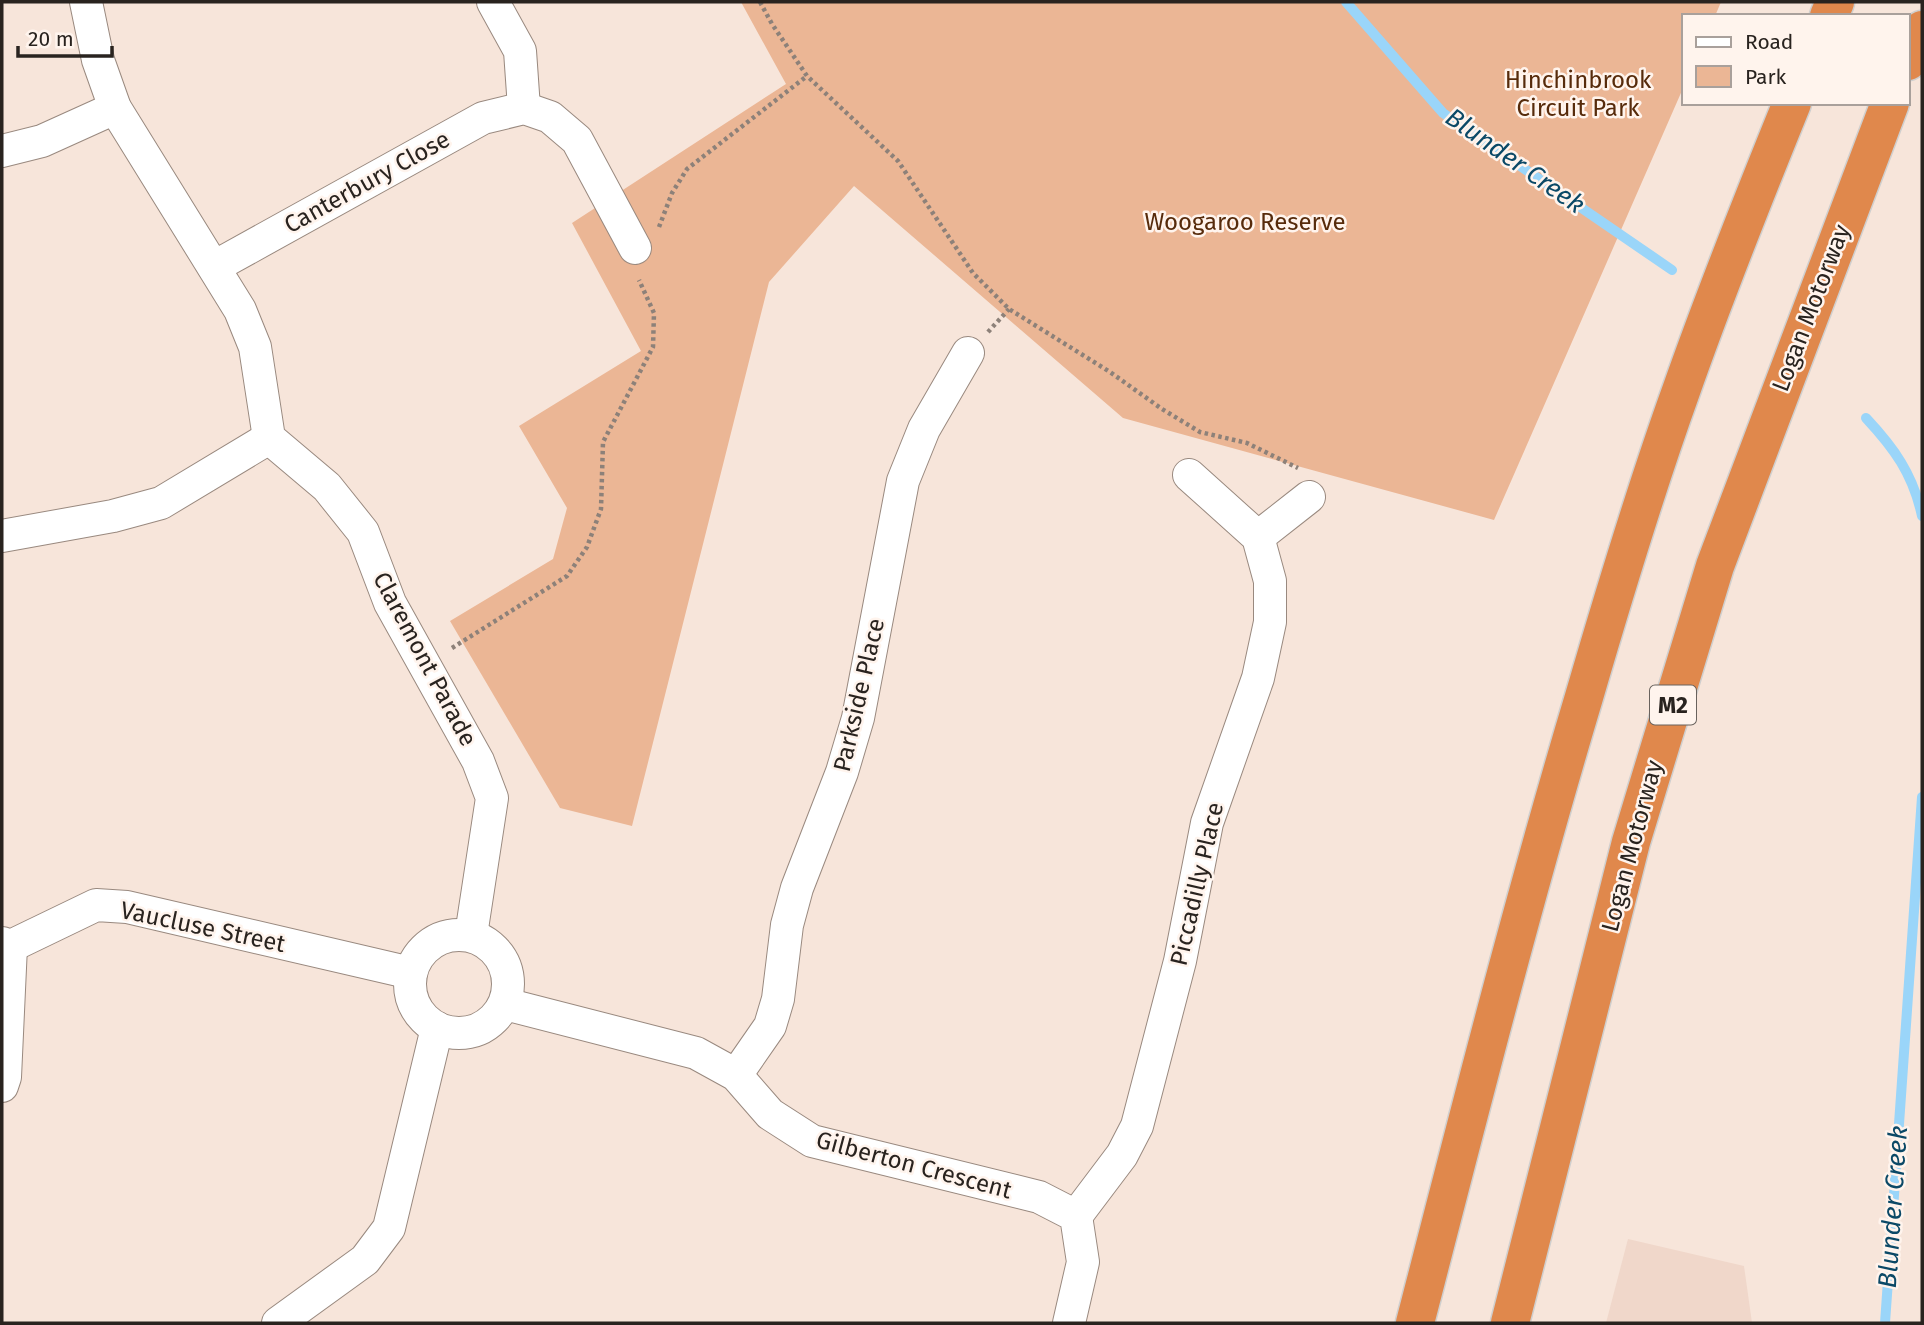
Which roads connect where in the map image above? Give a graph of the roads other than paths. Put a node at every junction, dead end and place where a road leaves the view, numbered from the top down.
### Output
1 (86, 2) edge
2 (493, 2) edge
3 (1922, 30) edge
4 (1910, 57) edge
5 (1791, 105) edge
6 (1889, 105) edge
7 (115, 108) junction
8 (524, 108) junction
9 (2, 151) edge
10 (635, 248) road end
11 (214, 267) junction
12 (968, 353) dead end
13 (269, 438) junction
14 (1189, 475) dead end
15 (1309, 497) road end
16 (2, 536) edge
17 (1258, 537) junction
18 (471, 935) junction
19 (6, 945) edge
20 (411, 973) junction
21 (505, 1004) junction
22 (437, 1028) junction
23 (736, 1075) junction
24 (2, 1086) edge
25 (1076, 1216) junction
26 (278, 1323) edge
27 (1069, 1323) edge
28 (1415, 1323) edge
29 (1510, 1323) edge

1 - 7 street
2 - 8 street
3 - 4 highway
5 - 28 highway
6 - 29 highway, Logan Motorway / M2
7 - 9 street
7 - 11 street
8 - 10 street
8 - 11 street, Canterbury Close
11 - 13 street
12 - 23 street, Parkside Place
13 - 16 street
13 - 18 street, Claremont Parade
14 - 17 street
15 - 17 street
17 - 25 street, Piccadilly Place
18 - 20 street
18 - 21 street
19 - 20 street, Vaucluse Street
19 - 24 street
20 - 22 street
21 - 22 street
21 - 23 street, Gilberton Crescent
22 - 26 street
23 - 25 street, Gilberton Crescent
25 - 27 street

